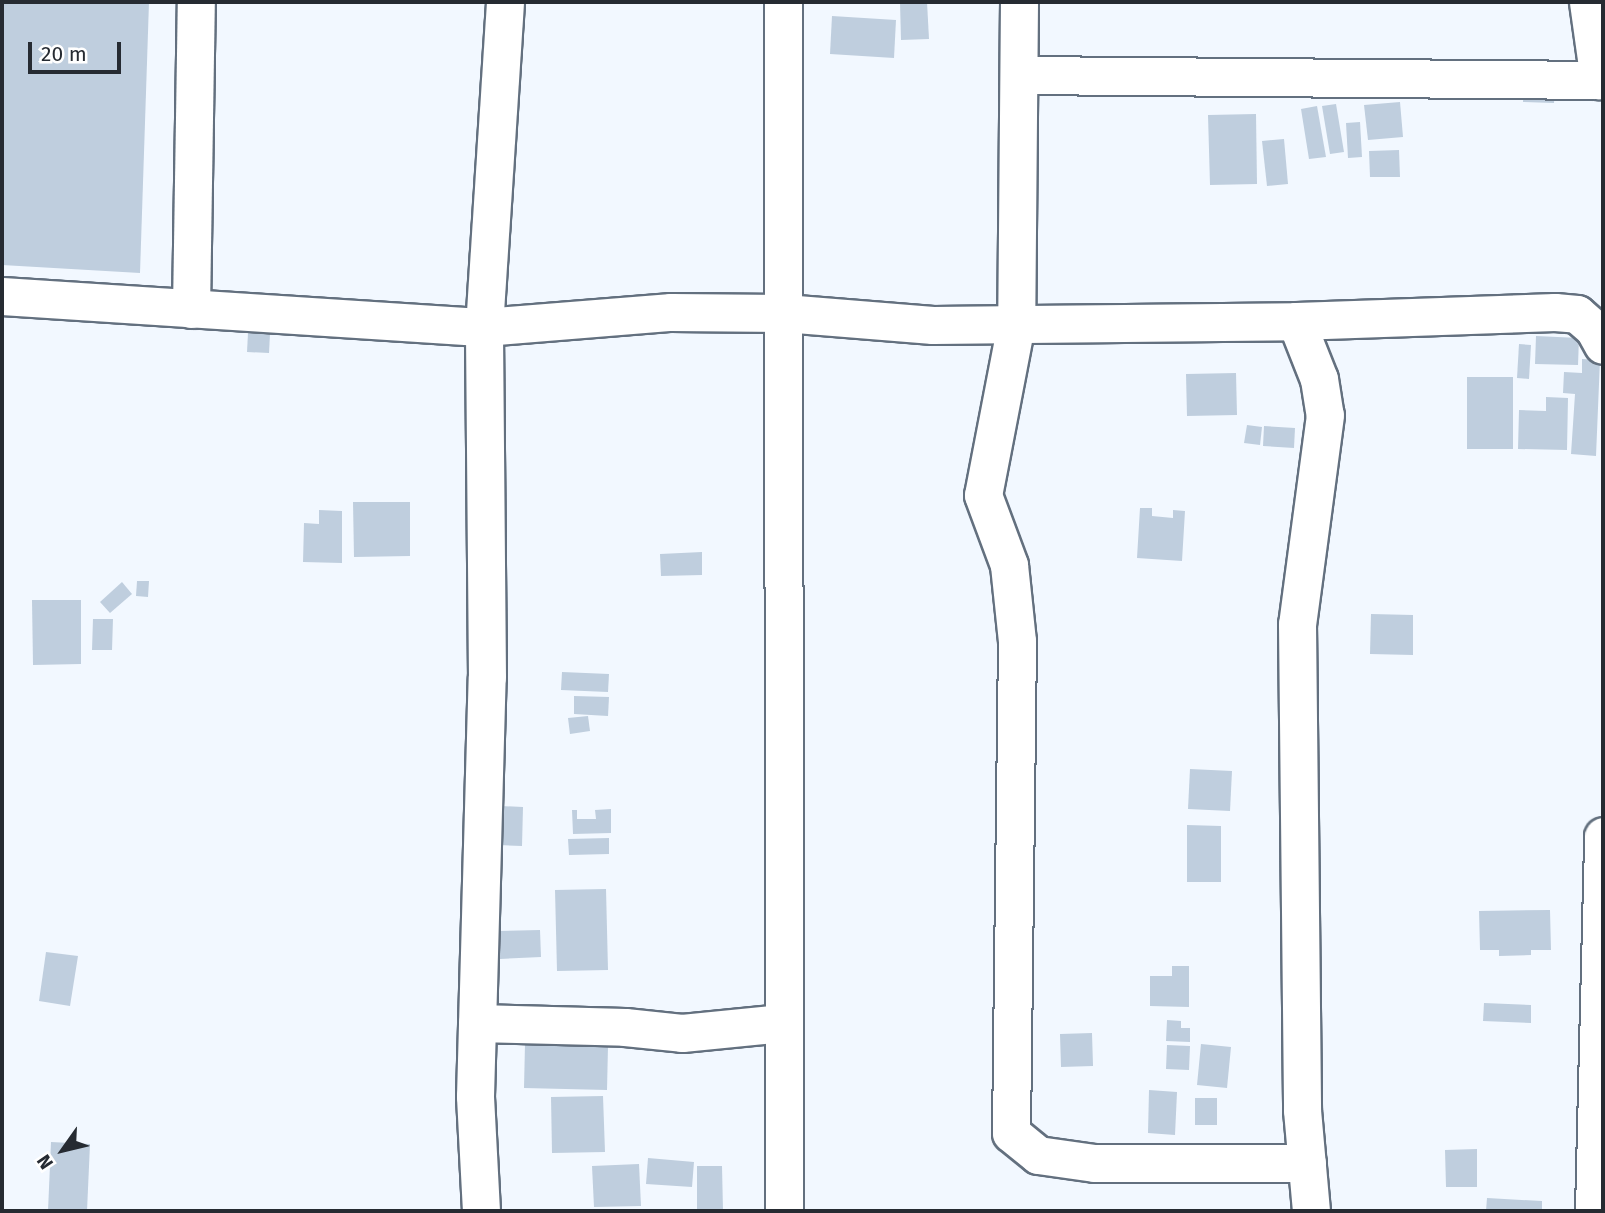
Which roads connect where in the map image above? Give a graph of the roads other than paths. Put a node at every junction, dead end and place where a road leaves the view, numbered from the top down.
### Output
1 (196, 2) edge
2 (505, 2) edge
3 (783, 2) edge
4 (1019, 2) edge
5 (1588, 2) edge
6 (1019, 75) junction
7 (1601, 80) edge
8 (2, 296) edge
9 (191, 309) junction
10 (783, 313) junction
11 (1296, 321) junction
12 (1016, 324) junction
13 (484, 327) junction
14 (1603, 345) edge
15 (1603, 836) edge
16 (477, 1023) junction
17 (783, 1023) junction
18 (1307, 1163) junction
19 (481, 1211) edge
20 (783, 1211) edge
21 (1311, 1211) edge
22 (1594, 1211) edge

1 - 9 street
2 - 13 street
3 - 10 street
4 - 6 street
5 - 7 street
6 - 7 street
6 - 12 street
8 - 9 street
9 - 13 street
10 - 12 street
10 - 13 street
10 - 17 street
11 - 12 street
11 - 14 street
11 - 18 street
12 - 18 street
13 - 16 street
15 - 22 street
16 - 17 street
16 - 19 street
17 - 20 street
18 - 21 street

